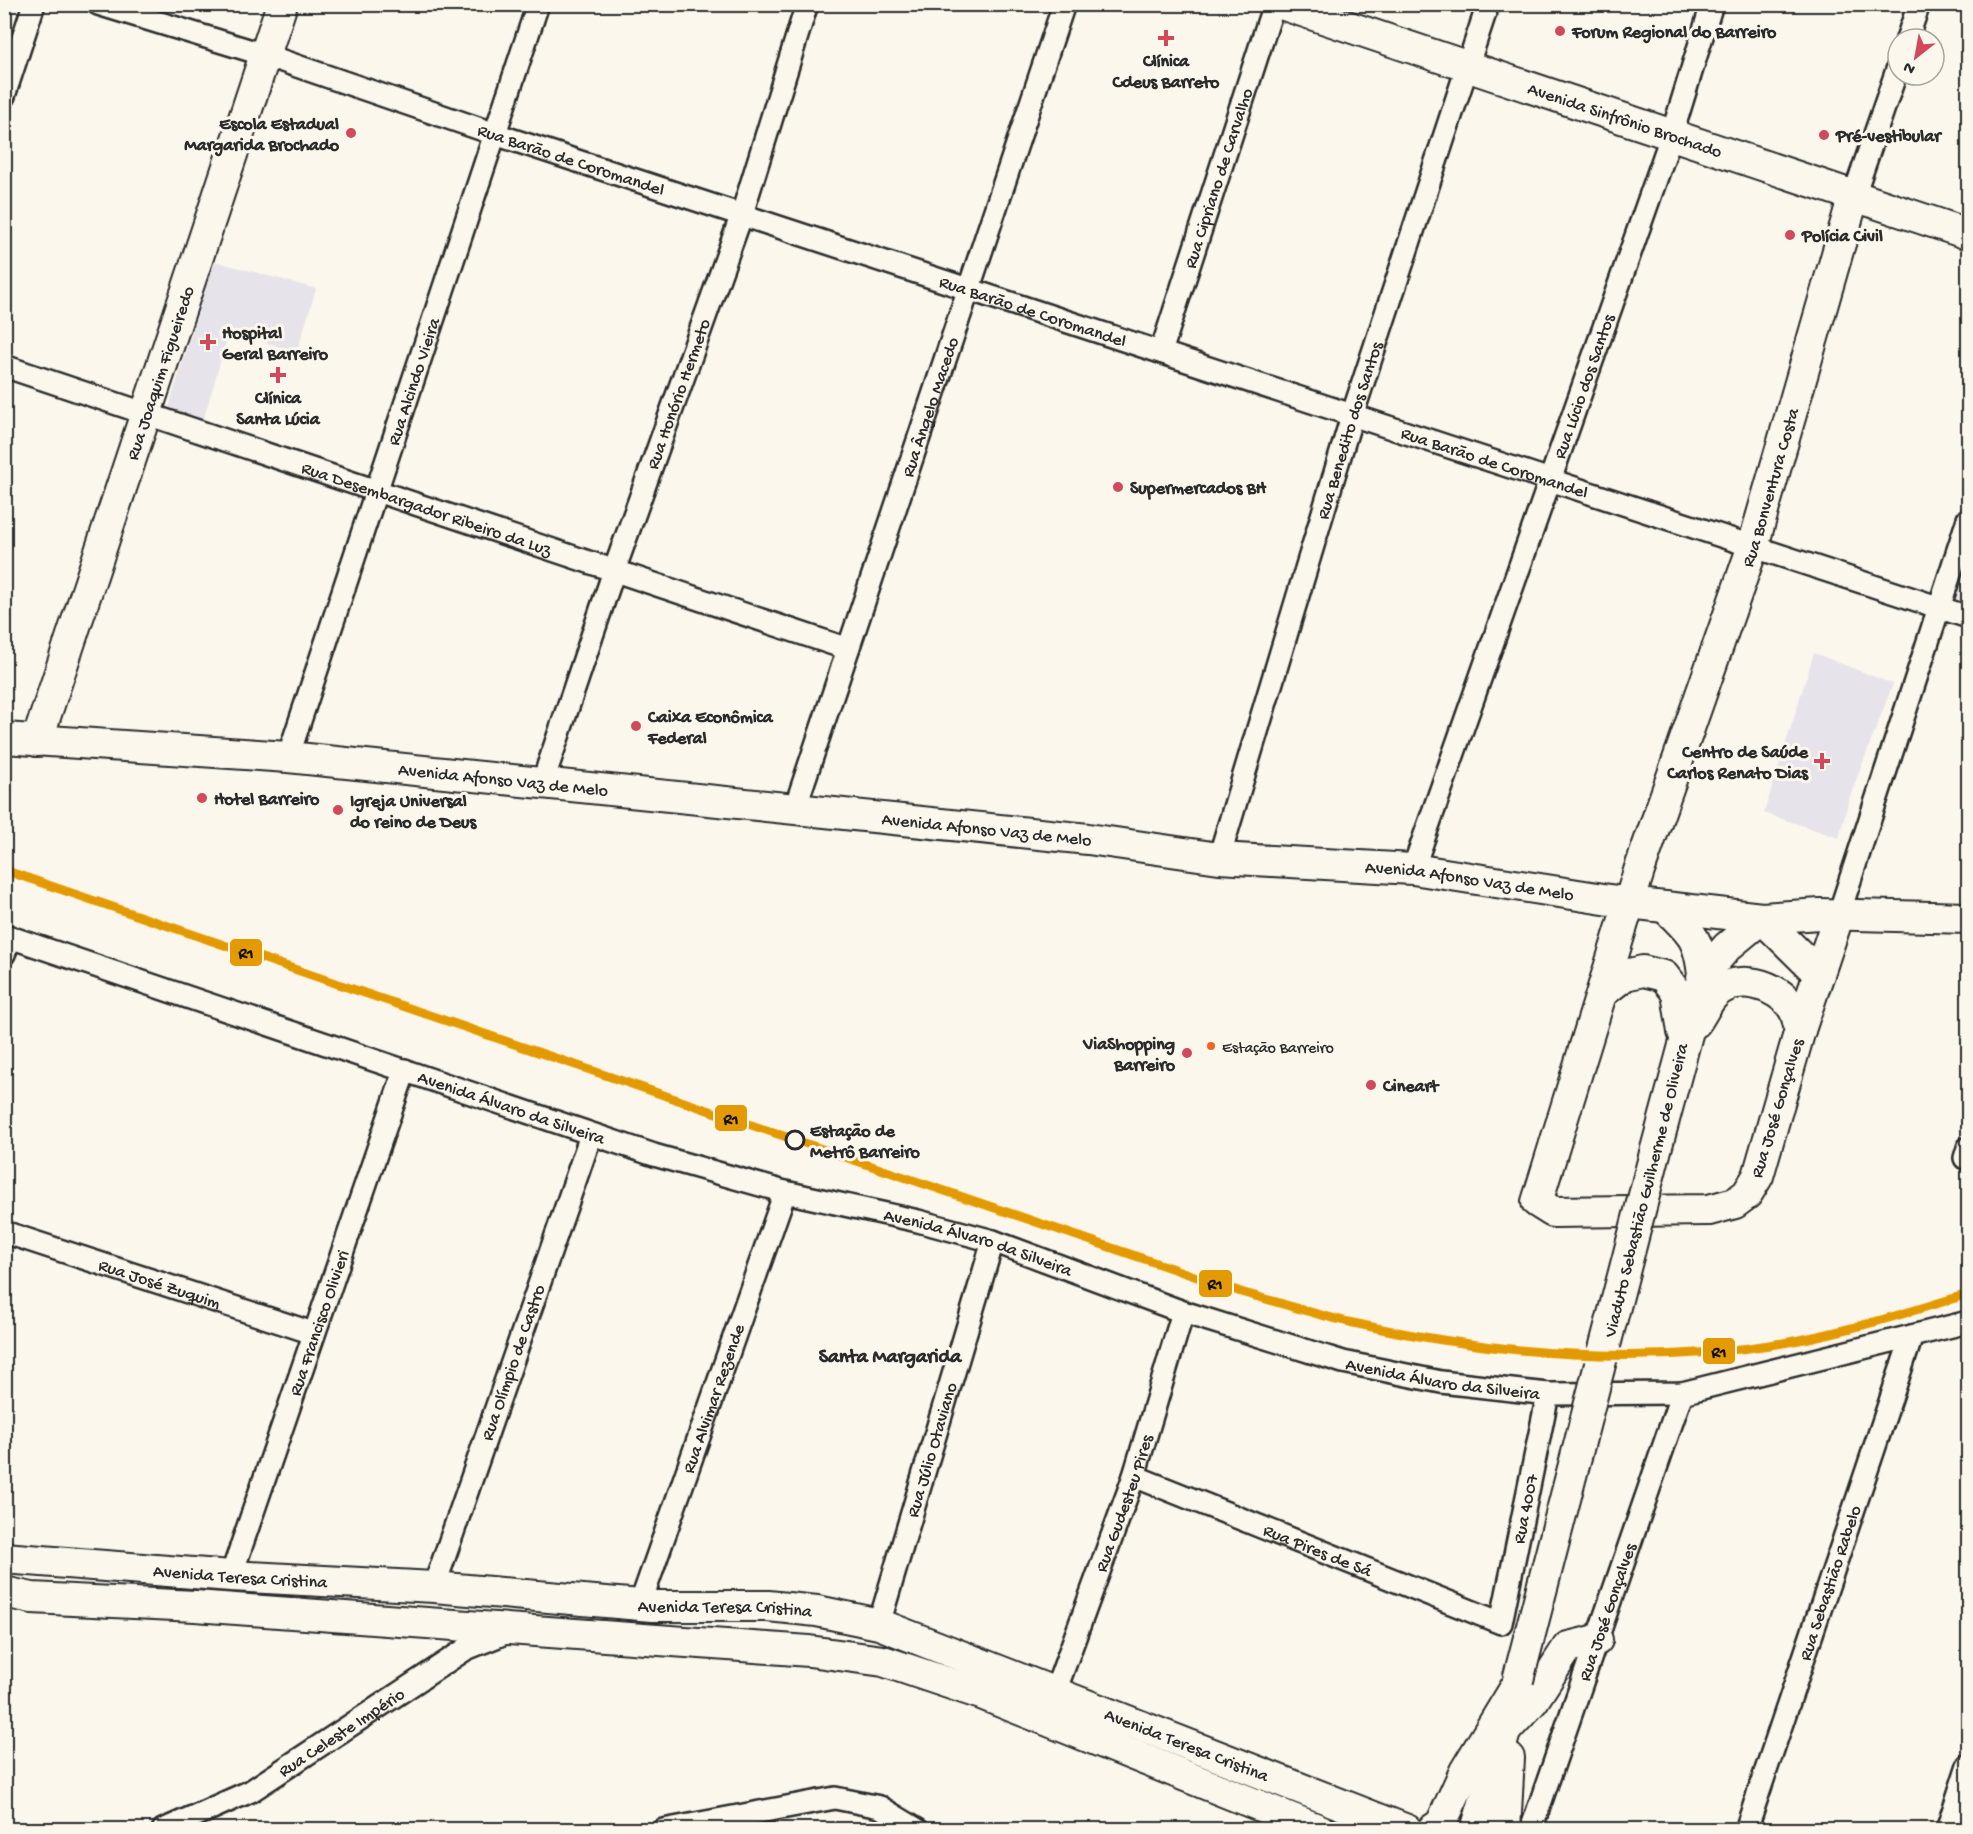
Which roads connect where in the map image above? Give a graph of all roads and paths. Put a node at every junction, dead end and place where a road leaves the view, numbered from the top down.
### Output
1 (34, 4) edge
2 (98, 4) edge
3 (282, 4) edge
4 (538, 4) edge
5 (807, 4) edge
6 (1064, 4) edge
7 (1274, 4) edge
8 (1281, 4) edge
9 (1488, 4) edge
10 (1712, 4) edge
11 (1919, 4) edge
12 (1911, 27) edge
13 (265, 55) junction
14 (1468, 66) junction
15 (1891, 87) edge
16 (4, 96) edge
17 (495, 134) junction
18 (1672, 134) junction
19 (1854, 195) junction
20 (742, 214) junction
21 (1968, 234) edge
22 (970, 289) junction
23 (1161, 352) junction
24 (4, 366) edge
25 (146, 414) junction
26 (1352, 416) junction
27 (1550, 480) junction
28 (376, 491) junction
29 (1968, 519) edge
30 (1753, 546) junction
31 (614, 571) junction
32 (1938, 609) junction
33 (1968, 617) edge
34 (848, 649) junction
35 (4, 738) edge
36 (38, 741) junction
37 (288, 757) junction
38 (543, 781) junction
39 (795, 808) junction
40 (1219, 858) junction
41 (1413, 869) junction
42 (1629, 903) junction
43 (1665, 907) junction
44 (1839, 914) junction
45 (1762, 918) junction
46 (1968, 918) edge
47 (7, 942) edge
48 (1819, 974) junction
49 (1703, 975) junction
50 (1603, 992) junction
51 (1800, 1030) junction
52 (1684, 1041) junction
53 (405, 1070) junction
54 (591, 1135) junction
55 (785, 1192) junction
56 (4, 1232) edge
57 (993, 1241) junction
58 (1183, 1312) junction
59 (1968, 1322) edge
60 (313, 1333) junction
61 (1912, 1336) junction
62 (1682, 1393) junction
63 (1548, 1394) junction
64 (1134, 1476) junction
65 (4, 1558) edge
66 (231, 1576) junction
67 (434, 1587) junction
68 (4, 1592) edge
69 (640, 1605) junction
70 (1501, 1623) joint
71 (879, 1624) junction
72 (515, 1629) junction
73 (1597, 1640) junction
74 (1518, 1682) junction
75 (1055, 1692) junction
76 (1505, 1735) junction
77 (1968, 1765) edge
78 (163, 1830) edge
79 (663, 1830) edge
80 (918, 1830) edge
81 (1320, 1830) edge
82 (1407, 1830) edge
83 (1432, 1830) edge
84 (1476, 1830) edge
85 (1505, 1830) edge
86 (1531, 1830) edge
87 (1746, 1830) edge
88 (1947, 1830) edge

1 - 16 street
2 - 13 street, Rua Barão de Coromandel
3 - 13 main road, Rua Joaquim Figueiredo
4 - 17 street, Rua Alcindo Vieira
5 - 20 street, Rua Honório Hermeto
6 - 22 street, Rua Ângelo Macedo
7 - 23 street, Rua Cipriano de Carvalho
8 - 14 main road, Avenida Sinfrônio Brochado
9 - 14 street, Rua Benedito dos Santos
10 - 18 street, Rua Lúcio dos Santos
11 - 12 street
13 - 17 street, Rua Barão de Coromandel
13 - 25 main road, Rua Joaquim Figueiredo
14 - 18 main road, Avenida Sinfrônio Brochado
14 - 26 street, Rua Benedito dos Santos
15 - 19 street, Rua Bonventura Costa
17 - 20 street, Rua Barão de Coromandel
17 - 28 street, Rua Alcindo Vieira
18 - 19 main road, Avenida Sinfrônio Brochado
18 - 27 street, Rua Lúcio dos Santos
19 - 21 main road, Avenida Sinfrônio Brochado
19 - 30 main road, Rua Bonventura Costa
20 - 22 street, Rua Barão de Coromandel
20 - 31 street, Rua Honório Hermeto
22 - 23 street, Rua Barão de Coromandel
22 - 34 street, Rua Ângelo Macedo
23 - 26 street, Rua Barão de Coromandel
24 - 25 street, Rua Desembargador Ribeiro da Luz
25 - 28 street, Rua Desembargador Ribeiro da Luz
25 - 36 main road, Rua Joaquim Figueiredo
26 - 27 street, Rua Barão de Coromandel
26 - 40 street, Rua Benedito dos Santos
27 - 30 street, Rua Barão de Coromandel
27 - 41 street, Rua Lúcio dos Santos
28 - 31 street, Rua Desembargador Ribeiro da Luz
28 - 37 street, Rua Alcindo Vieira
29 - 32 street, Rua José Gonçalves
30 - 32 street, Rua Barão de Coromandel
30 - 42 main road, Rua Bonventura Costa
31 - 34 street, Rua Desembargador Ribeiro da Luz
31 - 38 street, Rua Honório Hermeto
32 - 33 street, Rua Barão de Coromandel
32 - 44 street, Rua José Gonçalves
34 - 39 street, Rua Ângelo Macedo
35 - 36 main road, Avenida Afonso Vaz de Melo
36 - 37 main road, Avenida Afonso Vaz de Melo
37 - 38 main road, Avenida Afonso Vaz de Melo
38 - 39 main road, Avenida Afonso Vaz de Melo
39 - 40 main road, Avenida Afonso Vaz de Melo
40 - 41 main road, Avenida Afonso Vaz de Melo
41 - 42 main road, Avenida Afonso Vaz de Melo
42 - 43 main road, Avenida Afonso Vaz de Melo
42 - 50 main road, Rua José Gonçalves
43 - 45 main road, Avenida Afonso Vaz de Melo
43 - 49 main road, Viaduto Sebastião Guilherme de Oliveira
44 - 45 main road, Avenida Afonso Vaz de Melo
44 - 46 main road, Avenida Afonso Vaz de Melo
44 - 48 main road, Rua José Gonçalves
45 - 48 main road
45 - 49 main road, Viaduto Sebastião Guilherme de Oliveira
47 - 53 street, Avenida Álvaro da Silveira
48 - 51 main road, Rua José Gonçalves
49 - 52 main road, Viaduto Sebastião Guilherme de Oliveira
50 - 51 main road, Rua José Gonçalves
50 - 52 main road
51 - 52 main road
52 - 74 main road, Viaduto Sebastião Guilherme de Oliveira, bridge
53 - 54 street, Avenida Álvaro da Silveira
53 - 60 street, Rua Francisco Olivieri
54 - 55 street, Avenida Álvaro da Silveira
54 - 67 street, Rua Olímpio de Castro
55 - 57 street, Avenida Álvaro da Silveira
55 - 69 street, Rua Alvimar Rezende
56 - 60 street, Rua José Zuquim
57 - 58 street, Avenida Álvaro da Silveira
57 - 71 street, Rua Júlio Otaviano
58 - 63 street, Avenida Álvaro da Silveira
58 - 64 street, Rua Gudesteu Pires
59 - 61 street, Avenida Álvaro da Silveira
60 - 66 street, Rua Francisco Olivieri
61 - 62 street, Avenida Álvaro da Silveira
61 - 87 street, Rua Sebastião Rabelo
62 - 63 street, Avenida Álvaro da Silveira
62 - 73 street, Rua José Gonçalves
63 - 70 street, Rua 4007
64 - 70 street, Rua Pires de Sá
64 - 75 street, Rua Gudesteu Pires
65 - 66 main road, Avenida Teresa Cristina
66 - 67 main road, Avenida Teresa Cristina
67 - 69 main road, Avenida Teresa Cristina
68 - 72 main road, Avenida Teresa Cristina
69 - 71 main road, Avenida Teresa Cristina
71 - 75 main road, Avenida Teresa Cristina
72 - 78 street, Rua Celeste Império
72 - 81 main road, Avenida Teresa Cristina
73 - 76 main road
73 - 86 street, Rua José Gonçalves
74 - 76 main road, Viaduto Sebastião Guilherme de Oliveira
74 - 83 main road, Viaduto Sebastião Guilherme de Oliveira
75 - 82 main road, Avenida Teresa Cristina
76 - 84 main road, Viaduto Sebastião Guilherme de Oliveira
76 - 85 main road
77 - 88 street
79 - 80 street

